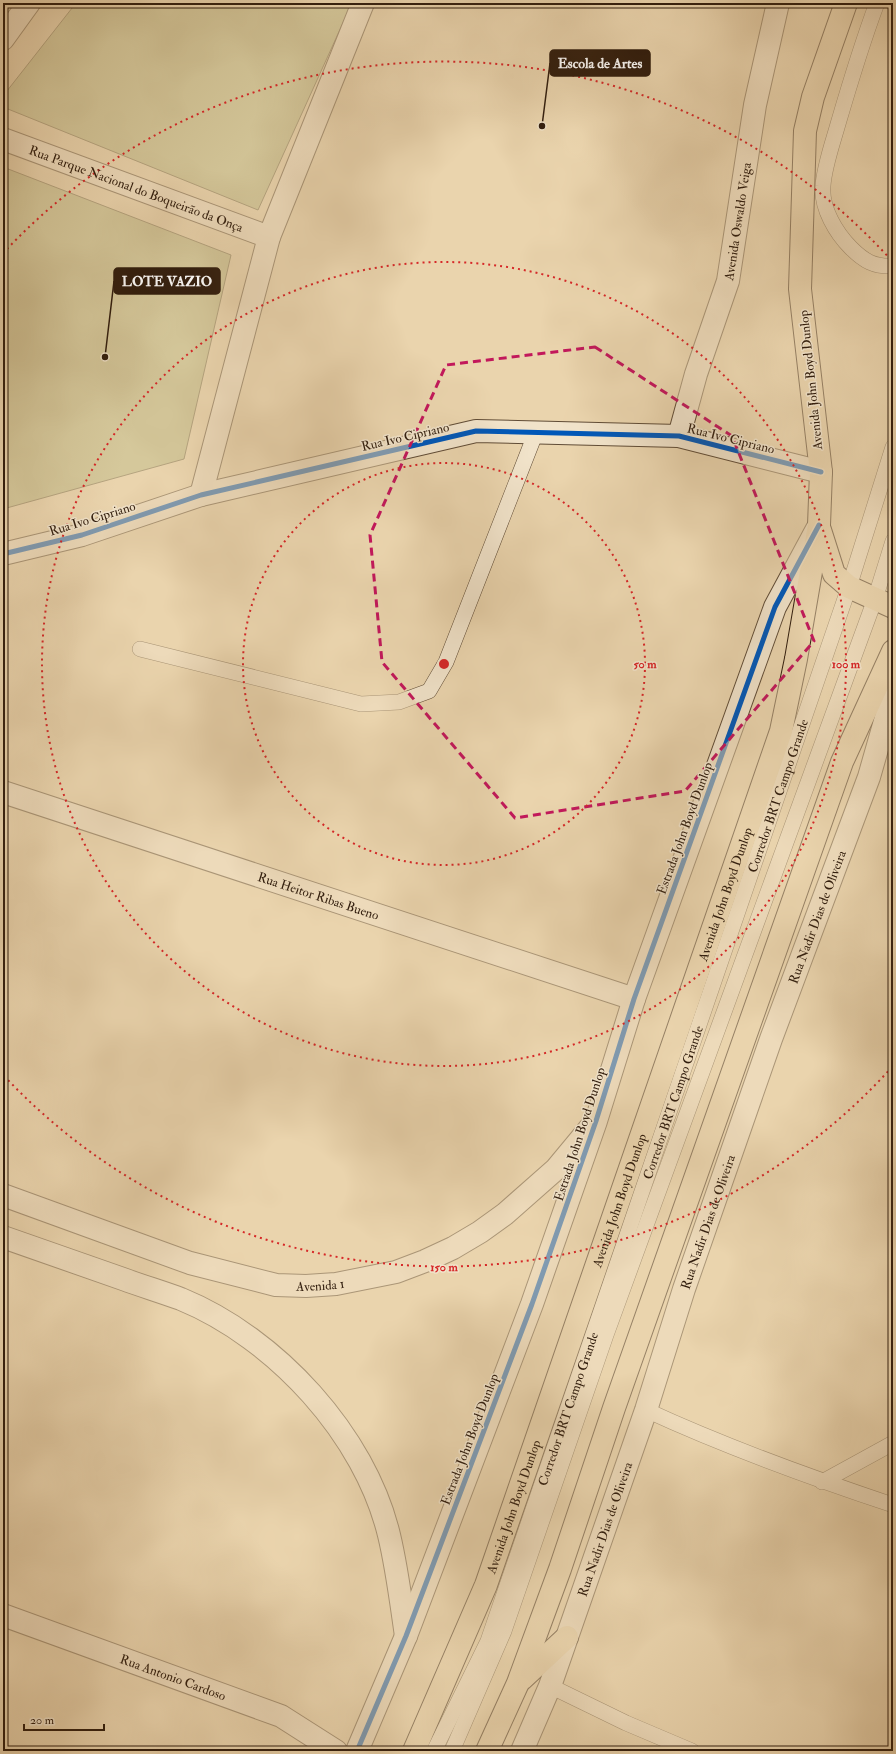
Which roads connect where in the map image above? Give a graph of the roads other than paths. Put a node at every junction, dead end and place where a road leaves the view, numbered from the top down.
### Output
1 (28, 3) edge
2 (363, 3) edge
3 (778, 3) edge
4 (846, 3) edge
5 (877, 3) edge
6 (3, 39) edge
7 (3, 139) edge
8 (269, 238) junction
9 (893, 266) edge
10 (536, 432) junction
11 (679, 436) junction
12 (893, 447) edge
13 (821, 472) junction
14 (201, 495) junction
15 (819, 525) junction
16 (893, 541) edge
17 (3, 554) edge
18 (849, 587) junction
19 (884, 603) edge
20 (140, 649) dead end
21 (893, 651) edge
22 (893, 692) edge
23 (3, 792) edge
24 (634, 999) junction
25 (596, 1121) junction
26 (3, 1195) edge
27 (3, 1237) edge
28 (646, 1410) junction
29 (893, 1443) edge
30 (822, 1482) junction
31 (893, 1505) edge
32 (3, 1615) edge
33 (406, 1636) junction
34 (567, 1637) junction
35 (518, 1683) junction
36 (550, 1686) junction
37 (336, 1751) edge
38 (357, 1751) edge
39 (414, 1751) edge
40 (434, 1751) edge
41 (452, 1751) edge
42 (487, 1751) edge
43 (522, 1751) edge
44 (692, 1751) edge

1 - 6 street
2 - 8 street
3 - 11 street, Avenida Oswaldo Veiga
4 - 13 main road, Avenida John Boyd Dunlop
5 - 9 lane
7 - 8 street, Rua Parque Nacional do Boqueirão da Onça
8 - 14 street
10 - 11 street, Rua Ivo Cipriano
10 - 14 street, Rua Ivo Cipriano
10 - 20 lane
11 - 13 street, Rua Ivo Cipriano
12 - 18 lane, Corredor BRT Campo Grande
13 - 15 main road, Avenida John Boyd Dunlop
14 - 17 street, Rua Ivo Cipriano
15 - 18 main road
15 - 24 street, Estrada John Boyd Dunlop
15 - 39 main road, Avenida John Boyd Dunlop
16 - 19 lane, Corredor BRT Campo Grande
18 - 19 main road
18 - 40 lane, Corredor BRT Campo Grande
19 - 41 lane, Corredor BRT Campo Grande
21 - 35 main road
22 - 28 street, Rua Nadir Dias de Oliveira
23 - 24 street, Rua Heitor Ribas Bueno
24 - 25 street, Estrada John Boyd Dunlop
25 - 26 street, Avenida 1
25 - 33 street, Estrada John Boyd Dunlop
27 - 33 street
28 - 30 lane
28 - 34 street, Rua Nadir Dias de Oliveira
29 - 30 lane
30 - 31 lane
32 - 37 street, Rua Antonio Cardoso
33 - 38 street, Estrada John Boyd Dunlop
34 - 35 main road
34 - 36 street, Rua Nadir Dias de Oliveira
35 - 42 main road
36 - 43 street, Rua Nadir Dias de Oliveira
36 - 44 lane

